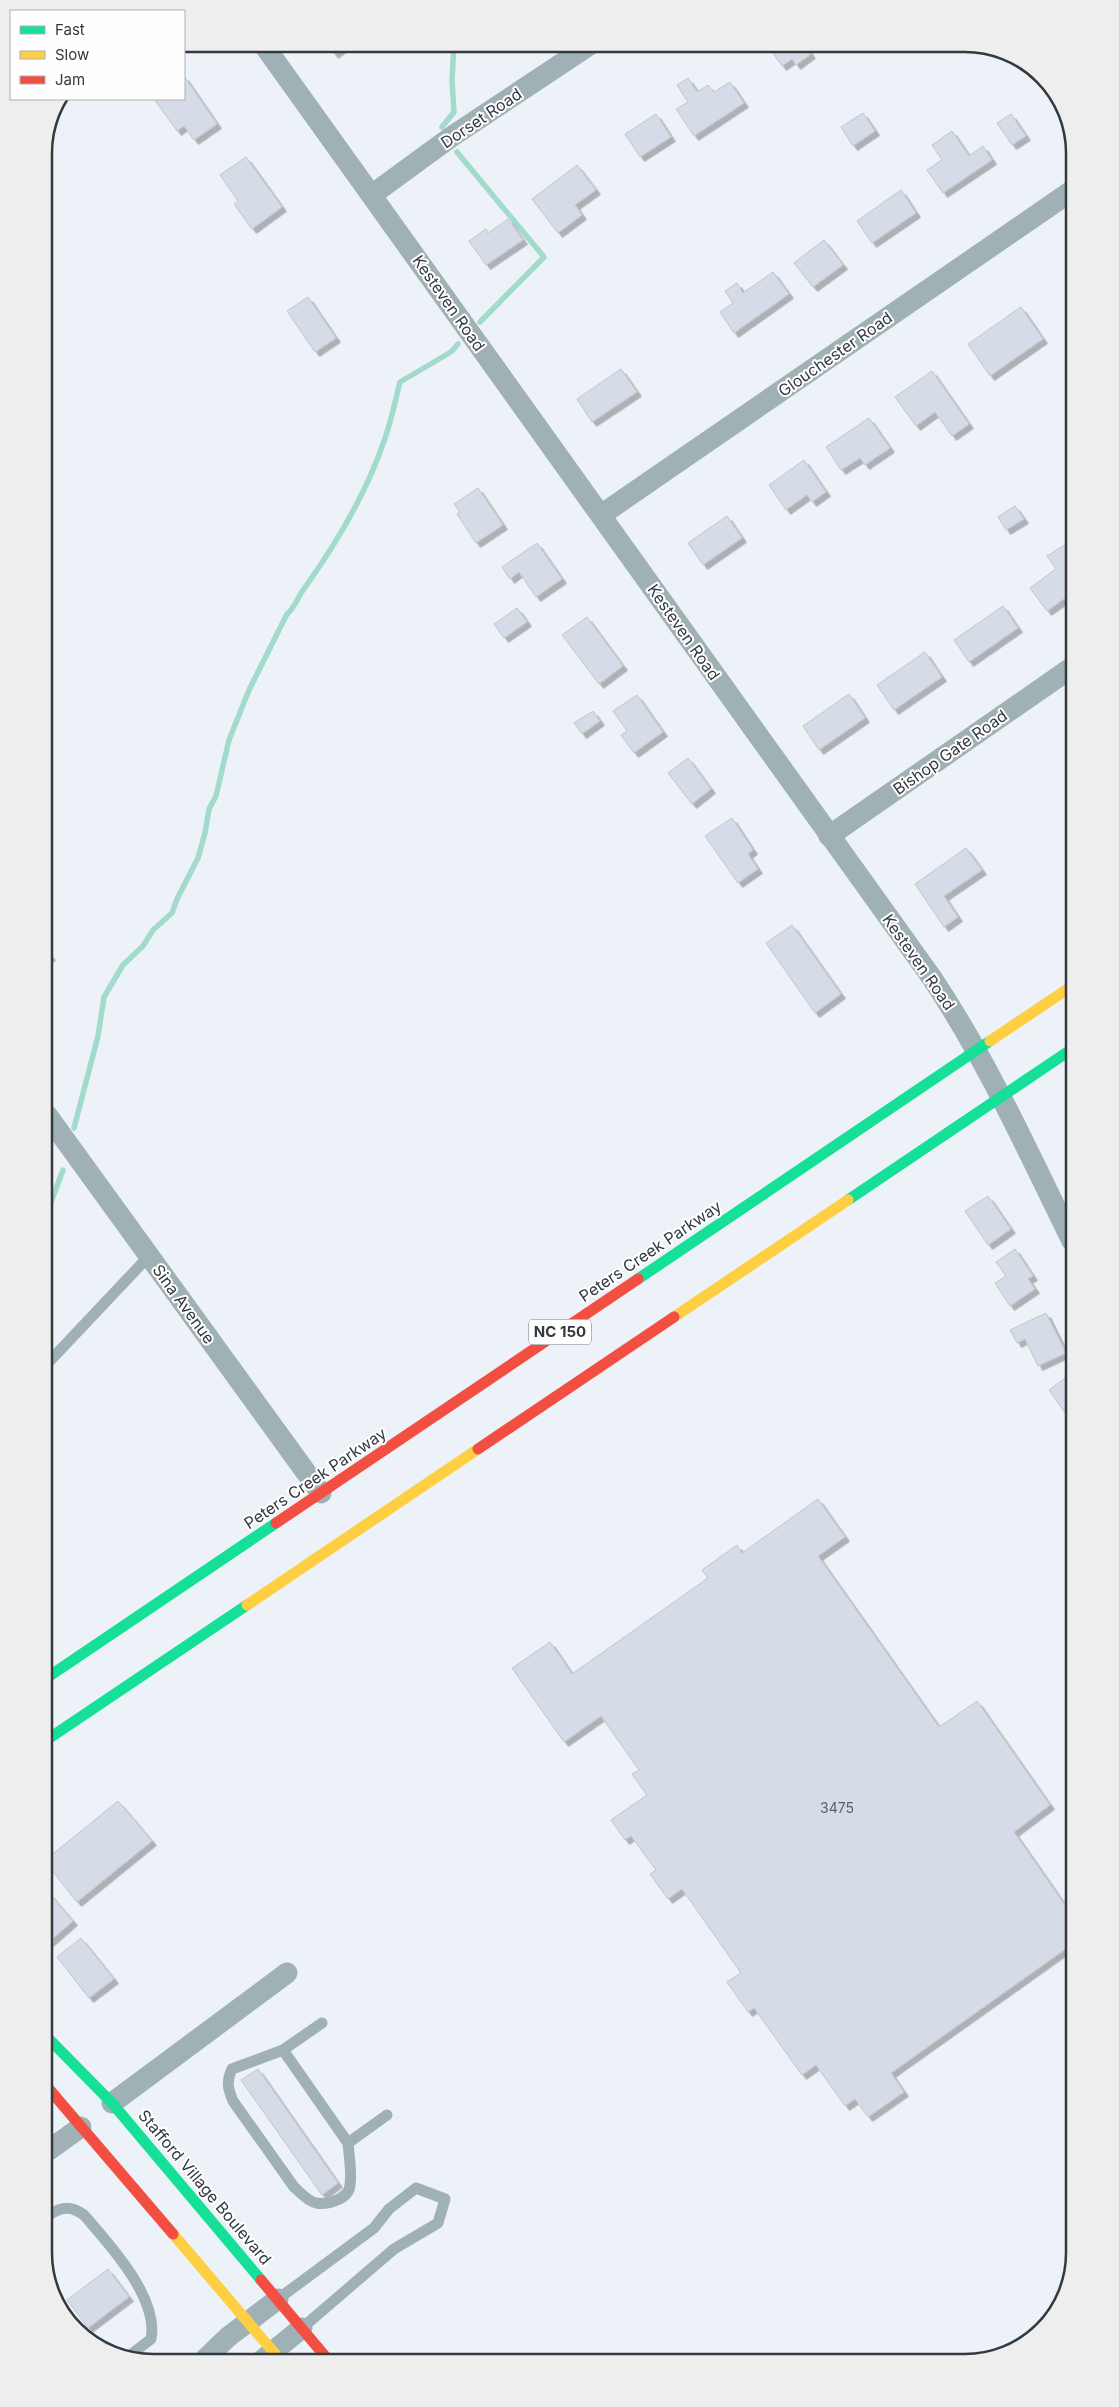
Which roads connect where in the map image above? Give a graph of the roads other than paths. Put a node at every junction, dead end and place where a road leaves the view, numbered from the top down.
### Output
1 (270, 53) edge
2 (577, 53) edge
3 (372, 194) junction
4 (1066, 195) edge
5 (601, 515) junction
6 (1066, 671) edge
7 (829, 836) junction
8 (1066, 990) edge
9 (977, 1049) junction
10 (1066, 1054) edge
11 (1003, 1096) junction
12 (53, 1124) edge
13 (1066, 1228) edge
14 (149, 1256) junction
15 (52, 1358) edge
16 (321, 1493) junction
17 (52, 1674) edge
18 (52, 1736) edge
19 (287, 1973) dead end
20 (322, 2023) dead end
21 (52, 2042) edge
22 (283, 2050) junction
23 (52, 2093) edge
24 (112, 2103) junction
25 (387, 2115) dead end
26 (81, 2127) junction
27 (348, 2143) junction
28 (52, 2148) edge
29 (52, 2213) edge
30 (278, 2299) junction
31 (249, 2322) junction
32 (302, 2328) junction
33 (133, 2353) edge
34 (211, 2354) edge
35 (269, 2354) edge
36 (277, 2354) edge
37 (323, 2354) edge

1 - 3 street, Kesteven Road
2 - 3 street, Dorset Road
3 - 5 street, Kesteven Road
4 - 5 street, Glouchester Road
5 - 7 street, Kesteven Road
6 - 7 street, Bishop Gate Road
7 - 9 street, Kesteven Road
8 - 9 main road, Peters Creek Parkway / NC 150
9 - 11 street, Kesteven Road
9 - 16 main road, Peters Creek Parkway / NC 150
10 - 11 main road, NC 150
11 - 13 street, Kesteven Road
11 - 18 main road, NC 150
12 - 14 street, Sina Avenue
14 - 15 lane
14 - 16 street, Sina Avenue
16 - 17 main road, Peters Creek Parkway / NC 150
19 - 24 street
20 - 22 lane
21 - 24 main road, Stafford Village Boulevard
22 - 27 lane
22 - 27 lane
23 - 26 main road
24 - 30 main road, Stafford Village Boulevard
25 - 27 lane
26 - 28 street
26 - 31 main road
29 - 33 lane
30 - 31 street
30 - 32 main road, Stafford Village Boulevard
30 - 32 lane
31 - 34 street
31 - 35 main road
32 - 36 street
32 - 37 main road, Stafford Village Boulevard

